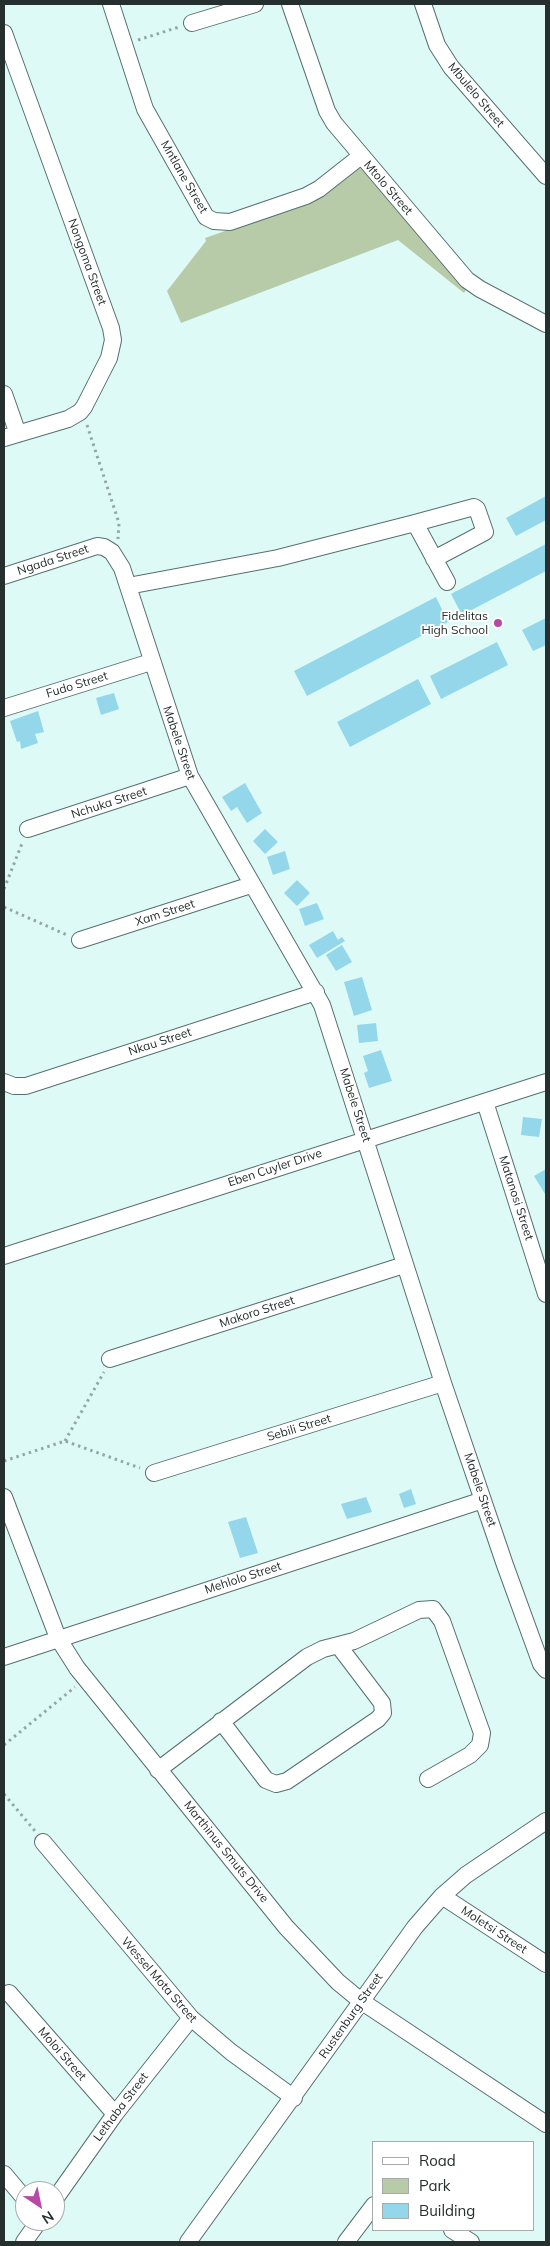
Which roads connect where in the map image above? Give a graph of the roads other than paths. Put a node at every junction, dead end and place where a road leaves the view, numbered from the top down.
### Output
1 (111, 4) edge
2 (254, 4) edge
3 (290, 4) edge
4 (423, 4) edge
5 (192, 23) road end
6 (4, 33) edge
7 (361, 156) junction
8 (546, 176) edge
9 (546, 324) edge
10 (4, 394) edge
11 (11, 436) edge
12 (415, 523) junction
13 (112, 552) joint
14 (434, 560) junction
15 (4, 576) edge
16 (446, 582) dead end
17 (128, 586) junction
18 (151, 662) junction
19 (4, 708) edge
20 (190, 776) junction
21 (28, 829) road end
22 (251, 885) junction
23 (80, 940) road end
24 (316, 992) junction
25 (4, 1082) edge
26 (546, 1082) edge
27 (485, 1102) junction
28 (366, 1138) junction
29 (4, 1256) edge
30 (404, 1265) junction
31 (546, 1294) edge
32 (110, 1360) road end
33 (443, 1383) junction
34 (154, 1473) road end
35 (4, 1497) edge
36 (483, 1500) junction
37 (58, 1638) junction
38 (338, 1645) junction
39 (4, 1657) edge
40 (544, 1667) edge
41 (221, 1721) junction
42 (158, 1770) junction
43 (428, 1780) dead end
44 (546, 1821) edge
45 (43, 1842) road end
46 (442, 1896) junction
47 (546, 1964) edge
48 (9, 1993) dead end
49 (362, 2001) junction
50 (191, 2018) junction
51 (294, 2098) junction
52 (115, 2114) junction
53 (546, 2124) edge
54 (4, 2174) edge
55 (65, 2185) edge
56 (15, 2187) edge
57 (372, 2208) edge
58 (32, 2231) edge
59 (454, 2231) edge
60 (24, 2242) edge
61 (188, 2242) edge
62 (346, 2242) edge
63 (471, 2242) edge

1 - 7 street, Mntlane Street
2 - 5 street
3 - 7 street, Mtolo Street
4 - 8 street, Mbulelo Street
6 - 11 street, Nongoma Street
7 - 9 street, Mtolo Street
10 - 11 street
12 - 14 street
12 - 14 street
12 - 17 street
13 - 15 street, Ngada Street
13 - 17 street, Mabele Street
14 - 16 street
17 - 18 street, Mabele Street
18 - 19 street, Fudo Street
18 - 20 street, Mabele Street
20 - 21 street, Nchuka Street
20 - 22 street, Mabele Street
22 - 23 street, Xam Street
22 - 24 street, Mabele Street
24 - 25 street, Nkau Street
24 - 28 street, Mabele Street
26 - 27 street, Eben Cuyler Drive
27 - 28 street, Eben Cuyler Drive
27 - 31 street, Matanosi Street
28 - 29 street, Eben Cuyler Drive
28 - 30 street, Mabele Street
30 - 32 street, Makoro Street
30 - 33 street, Mabele Street
33 - 34 street, Sebili Street
33 - 36 street, Mabele Street
35 - 37 street, Marthinus Smuts Drive
36 - 37 street, Mehlolo Street
36 - 40 street, Mabele Street
37 - 39 street, Mehlolo Street
37 - 42 street, Marthinus Smuts Drive
38 - 41 street
38 - 41 street
38 - 43 street
41 - 42 street
42 - 49 street, Marthinus Smuts Drive
44 - 46 street, Rustenburg Street
45 - 50 street, Wessel Mota Street
46 - 47 street, Moletsi Street
46 - 49 street, Rustenburg Street
48 - 52 street, Moloi Street
49 - 51 street, Rustenburg Street
49 - 53 street, Marthinus Smuts Drive
50 - 51 street, Wessel Mota Street
50 - 52 street, Lethaba Street
51 - 61 street, Rustenburg Street
52 - 55 street, Lethaba Street
54 - 56 street
57 - 62 street
58 - 60 street
59 - 63 street

